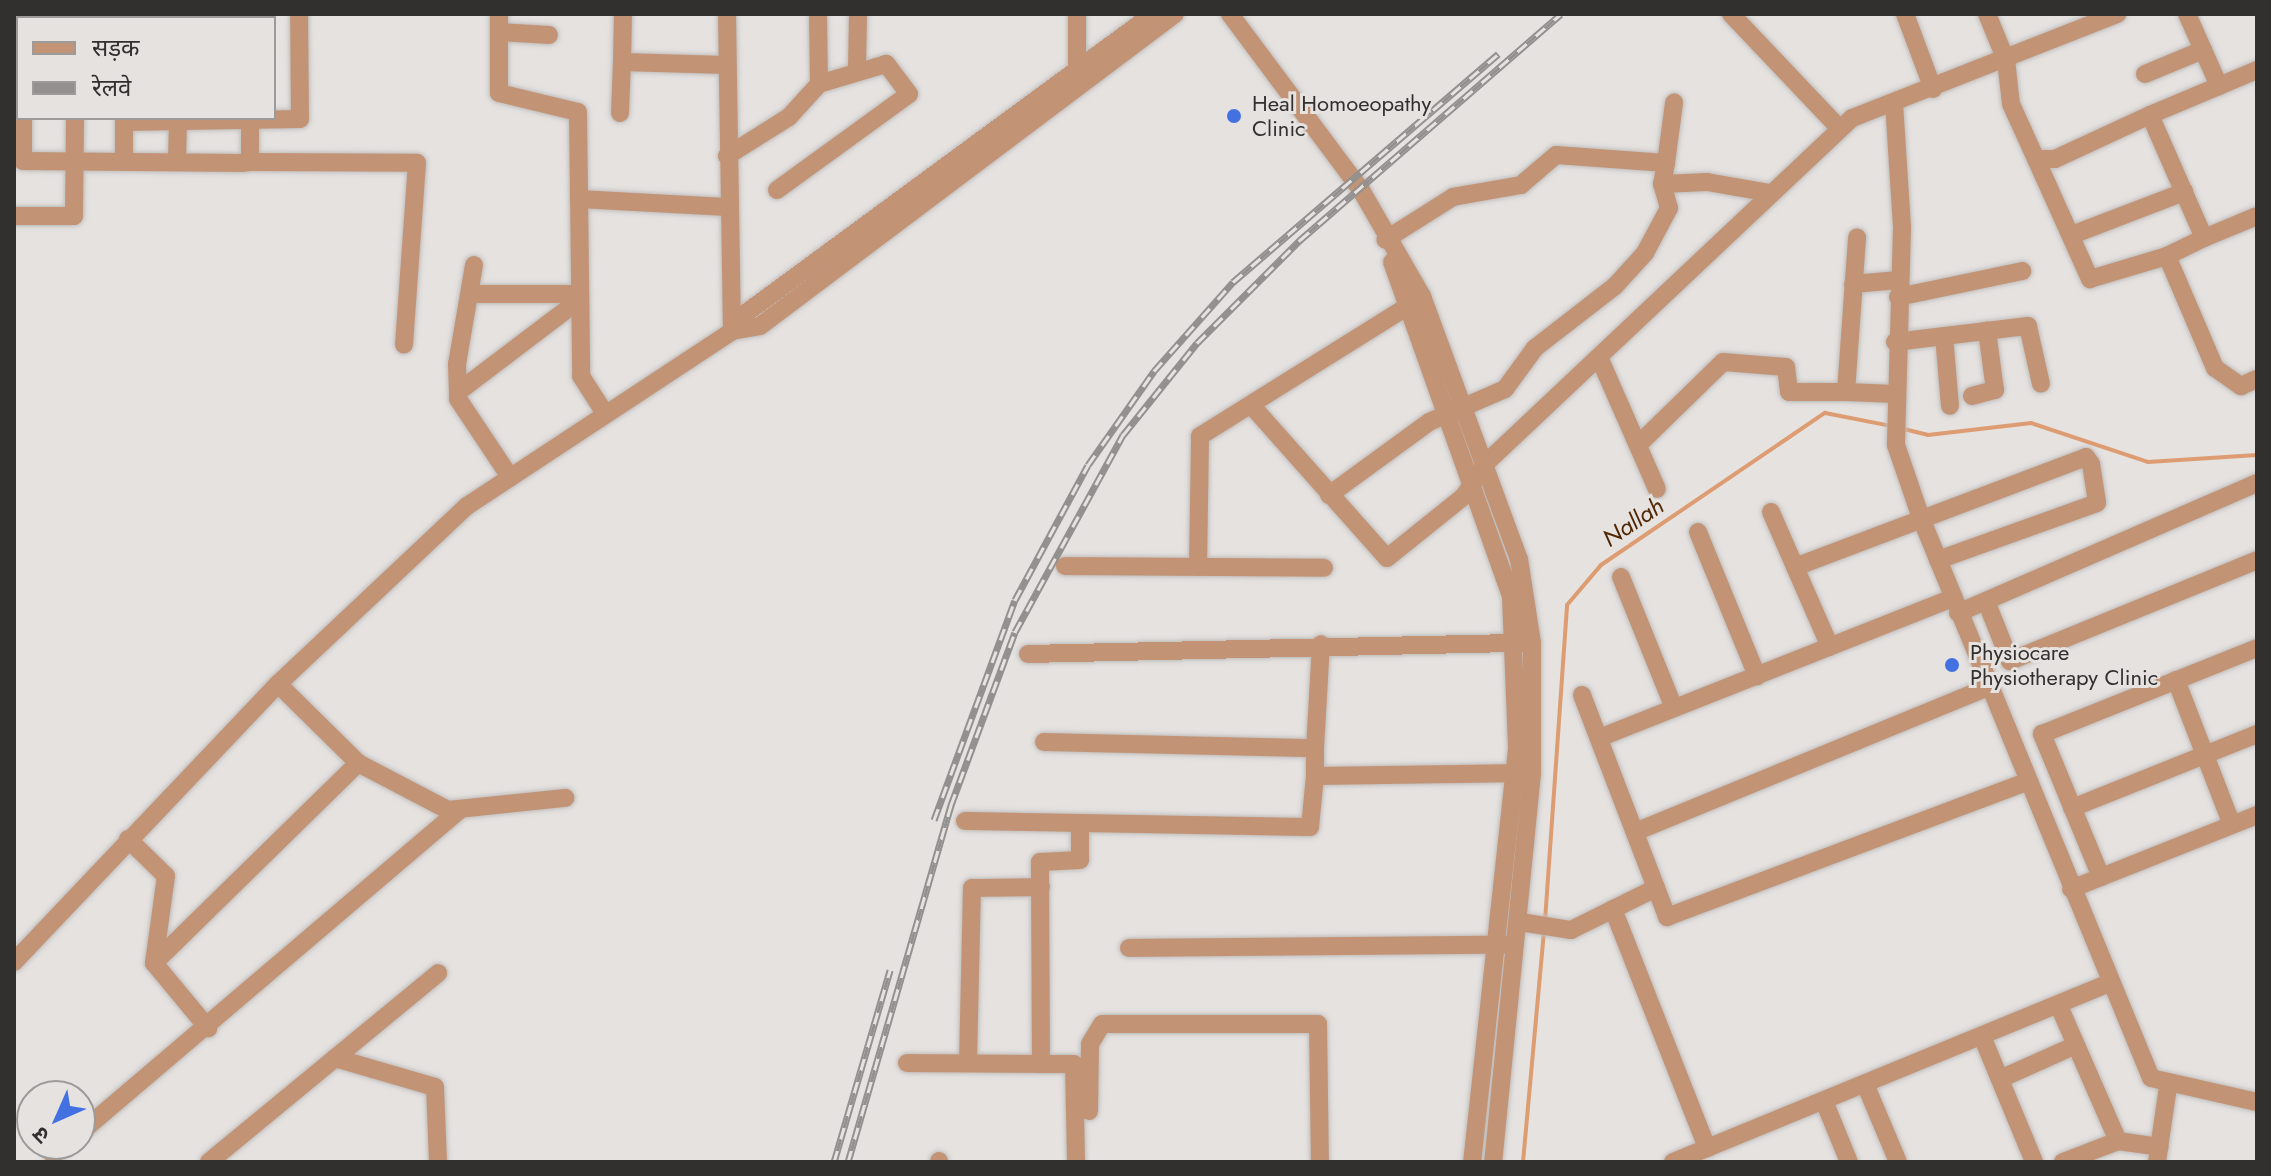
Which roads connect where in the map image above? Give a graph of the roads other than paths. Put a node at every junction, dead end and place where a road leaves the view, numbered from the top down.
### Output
1 (299, 14) edge
2 (623, 14) edge
3 (727, 14) edge
4 (818, 14) edge
5 (858, 14) edge
6 (1077, 14) edge
7 (1153, 14) edge
8 (1175, 14) edge
9 (1230, 14) edge
10 (1731, 14) edge
11 (1905, 14) edge
12 (1987, 14) edge
13 (2067, 14) edge
14 (2117, 14) edge
15 (2187, 14) edge
16 (499, 23) edge
17 (2075, 32) junction
18 (549, 35) dead end
19 (2203, 50) junction
20 (2006, 60) junction
21 (622, 62) junction
22 (726, 65) junction
23 (857, 68) junction
24 (2257, 70) edge
25 (1077, 74) junction
26 (2145, 74) dead end
27 (819, 84) junction
28 (2219, 86) junction
29 (1933, 89) junction
30 (1674, 103) dead end
31 (1894, 103) junction
32 (620, 113) dead end
33 (2150, 115) junction
34 (276, 119) edge
35 (23, 120) edge
36 (75, 120) edge
37 (124, 120) edge
38 (184, 120) edge
39 (250, 120) edge
40 (1840, 129) junction
41 (727, 156) junction
42 (2036, 159) junction
43 (19, 160) edge
44 (75, 161) junction
45 (124, 162) junction
46 (177, 162) junction
47 (250, 162) junction
48 (1666, 163) junction
49 (1662, 184) junction
50 (777, 190) dead end
51 (2184, 192) junction
52 (1770, 193) junction
53 (579, 199) junction
54 (727, 207) junction
55 (14, 216) edge
56 (2257, 216) edge
57 (2077, 233) dead end
58 (1857, 237) dead end
59 (2204, 238) junction
60 (1385, 240) junction
61 (2167, 256) junction
62 (474, 265) dead end
63 (2022, 271) dead end
64 (1853, 284) junction
65 (1898, 289) junction
66 (470, 294) junction
67 (1422, 296) junction
68 (580, 297) junction
69 (1407, 309) junction
70 (732, 331) junction
71 (1987, 331) junction
72 (1944, 336) junction
73 (1895, 342) junction
74 (404, 345) dead end
75 (1599, 357) junction
76 (2257, 379) edge
77 (2041, 384) dead end
78 (458, 392) junction
79 (1846, 392) junction
80 (1972, 396) dead end
81 (1895, 404) junction
82 (1252, 406) junction
83 (1950, 406) dead end
84 (1456, 407) junction
85 (604, 412) junction
86 (1640, 443) junction
87 (1486, 463) junction
88 (510, 477) junction
89 (2257, 483) edge
90 (1475, 484) junction
91 (1657, 489) dead end
92 (1329, 495) junction
93 (1771, 512) dead end
94 (1921, 518) junction
95 (1698, 532) dead end
96 (1938, 560) junction
97 (2257, 560) edge
98 (1065, 566) dead end
99 (1198, 567) junction
100 (1795, 567) junction
101 (1324, 568) dead end
102 (1621, 577) dead end
103 (1986, 601) junction
104 (1955, 606) junction
105 (1523, 643) junction
106 (1321, 644) junction
107 (1830, 647) junction
108 (2257, 648) edge
109 (1028, 654) dead end
110 (2010, 661) junction
111 (1757, 676) junction
112 (1985, 680) junction
113 (2176, 680) junction
114 (278, 684) junction
115 (1582, 695) dead end
116 (1674, 708) junction
117 (2257, 734) edge
118 (1599, 738) junction
119 (1044, 742) dead end
120 (1315, 748) junction
121 (2205, 754) junction
122 (358, 763) junction
123 (1523, 773) junction
124 (1315, 776) junction
125 (2026, 782) junction
126 (565, 798) dead end
127 (2072, 808) junction
128 (460, 810) junction
129 (2257, 815) edge
130 (965, 821) dead end
131 (2232, 825) junction
132 (1080, 827) junction
133 (1635, 832) junction
134 (128, 839) junction
135 (2101, 877) junction
136 (1041, 887) junction
137 (1656, 888) junction
138 (2071, 889) junction
139 (1613, 909) junction
140 (1520, 922) junction
141 (1498, 945) junction
142 (1517, 945) junction
143 (1129, 948) dead end
144 (14, 962) edge
145 (154, 963) junction
146 (438, 973) dead end
147 (2110, 983) junction
148 (2059, 1006) junction
149 (208, 1028) junction
150 (1984, 1041) junction
151 (2076, 1045) junction
152 (335, 1058) junction
153 (907, 1063) dead end
154 (968, 1063) junction
155 (1041, 1064) junction
156 (2000, 1079) junction
157 (1866, 1086) junction
158 (2168, 1087) junction
159 (1824, 1101) junction
160 (2257, 1102) edge
161 (1089, 1111) dead end
162 (96, 1120) edge
163 (2118, 1141) junction
164 (1707, 1148) junction
165 (2158, 1154) edge
166 (209, 1162) edge
167 (438, 1162) edge
168 (1076, 1162) edge
169 (1320, 1162) edge
170 (1472, 1162) edge
171 (1493, 1162) edge
172 (1673, 1162) edge
173 (1849, 1162) edge
174 (1898, 1162) edge
175 (2034, 1162) edge
176 (2063, 1162) edge

1 - 34 street
2 - 21 street
3 - 22 street
4 - 27 street
5 - 23 street
6 - 25 street
7 - 25 street
8 - 70 street
9 - 60 street
10 - 40 street
11 - 29 street
12 - 20 street
13 - 17 street
14 - 17 street
15 - 19 street
16 - 18 street
16 - 53 street
17 - 20 street
19 - 26 street
19 - 28 street
20 - 29 street
20 - 42 street
21 - 22 street
21 - 32 street
22 - 41 street
23 - 27 street
23 - 50 street
24 - 28 street
25 - 70 street
27 - 41 street
28 - 33 street
29 - 31 street
30 - 48 street
31 - 40 street
31 - 65 street
33 - 42 street
33 - 51 street
35 - 43 street
36 - 44 street
37 - 38 street
37 - 45 street
38 - 46 street
39 - 47 street
40 - 52 street
41 - 54 street
42 - 61 street
43 - 44 street
44 - 45 street
44 - 55 street
45 - 46 street
46 - 47 street
47 - 74 street
48 - 49 street
48 - 60 street
49 - 52 street
49 - 84 street
51 - 57 street
51 - 59 street
52 - 75 street
53 - 54 street
53 - 68 street
54 - 70 street
56 - 59 street
58 - 64 street
59 - 61 street
60 - 67 street
60 - 69 street
61 - 76 street
62 - 66 street
63 - 65 street
64 - 65 street
64 - 79 street
65 - 73 street
66 - 68 street
66 - 78 street
67 - 69 street
67 - 84 street
68 - 78 street
68 - 85 street
69 - 82 street
69 - 84 street
70 - 85 street
71 - 72 street
71 - 77 street
71 - 80 street
72 - 73 street
72 - 83 street
73 - 81 street
75 - 86 street
75 - 87 street
78 - 88 street
79 - 81 street
79 - 86 street
81 - 94 street
82 - 92 street
82 - 99 street
84 - 87 street
84 - 90 street
84 - 92 street
85 - 88 street
86 - 91 street
87 - 90 street
87 - 105 street
88 - 114 street
89 - 103 street
90 - 92 street
90 - 105 street
93 - 100 street
94 - 96 street
94 - 96 street
94 - 100 street
95 - 111 street
96 - 104 street
97 - 110 street
98 - 99 street
99 - 101 street
100 - 107 street
102 - 116 street
103 - 104 street
103 - 110 street
104 - 107 street
104 - 112 street
105 - 106 street
105 - 123 street
106 - 109 street
106 - 120 street
107 - 111 street
108 - 113 street
110 - 112 street
111 - 116 street
112 - 125 street
112 - 133 street
113 - 121 street
113 - 127 street
114 - 122 street
114 - 134 street
115 - 118 street
116 - 118 street
117 - 121 street
118 - 133 street
119 - 120 street
120 - 124 street
121 - 127 street
121 - 131 street
122 - 128 street
122 - 145 street
123 - 124 street
123 - 140 street
123 - 141 street
124 - 132 street
125 - 137 street
125 - 138 street
126 - 128 street
127 - 135 street
128 - 149 street
129 - 131 street
130 - 132 street
131 - 135 street
132 - 136 street
133 - 137 street
134 - 144 street
134 - 145 street
135 - 138 street
136 - 154 street
136 - 155 street
137 - 139 street
138 - 147 street
139 - 140 street
139 - 164 street
140 - 142 street
141 - 142 street
141 - 143 street
141 - 170 street
142 - 171 street
145 - 149 street
146 - 152 street
147 - 148 street
147 - 158 street
148 - 150 street
148 - 151 street
149 - 162 street
150 - 156 street
150 - 157 street
151 - 156 street
151 - 163 street
152 - 166 street
152 - 167 street
153 - 154 street
154 - 155 street
155 - 168 street
156 - 175 street
157 - 159 street
157 - 174 street
158 - 160 street
158 - 165 street
159 - 164 street
159 - 173 street
161 - 169 street
163 - 165 street
163 - 176 street
164 - 172 street

